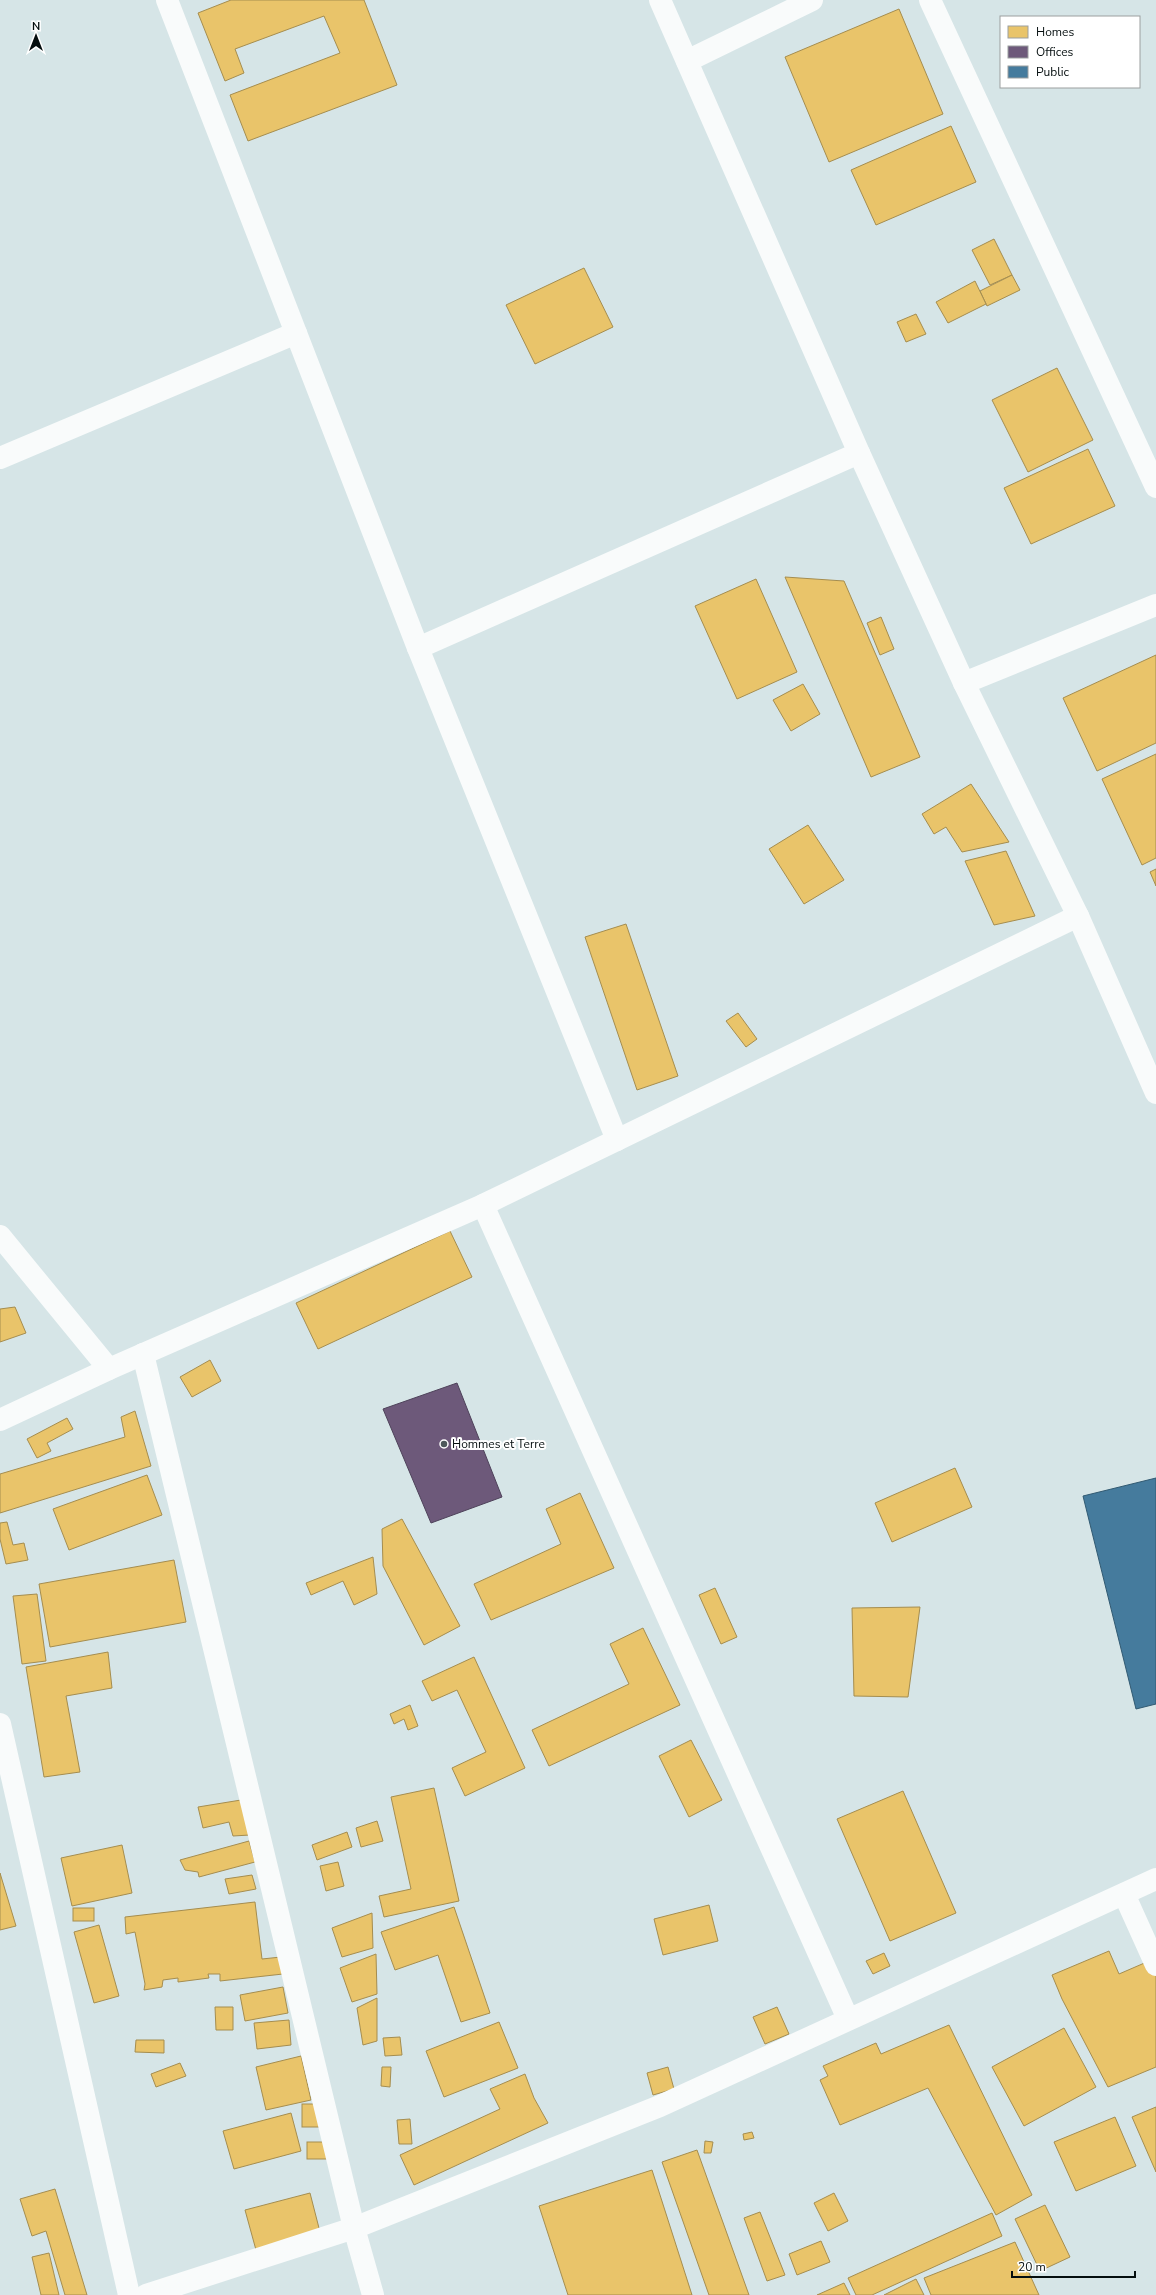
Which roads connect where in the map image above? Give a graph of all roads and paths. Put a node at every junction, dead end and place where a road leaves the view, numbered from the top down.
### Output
1 (168, 0) edge
2 (660, 0) edge
3 (812, 0) edge
4 (930, 0) edge
5 (687, 61) junction
6 (296, 333) junction
7 (859, 453) junction
8 (0, 458) edge
9 (1156, 487) edge
10 (1156, 605) edge
11 (418, 648) junction
12 (964, 683) junction
13 (1078, 916) junction
14 (1156, 1093) edge
15 (617, 1140) junction
16 (483, 1205) junction
17 (0, 1236) edge
18 (143, 1354) junction
19 (109, 1369) junction
20 (0, 1420) edge
21 (0, 1724) edge
22 (1156, 1880) edge
23 (1124, 1894) junction
24 (1156, 1965) edge
25 (848, 2019) junction
26 (354, 2228) junction
27 (129, 2295) edge
28 (146, 2295) edge
29 (373, 2295) edge

1 - 6 street
2 - 5 street
3 - 5 street
4 - 9 street
5 - 7 street
6 - 8 street
6 - 11 street
7 - 11 street
7 - 12 street
10 - 12 street
11 - 15 street
12 - 13 street
13 - 14 street
13 - 15 street
15 - 16 street
16 - 18 street
16 - 25 street
17 - 19 street
18 - 19 street
18 - 26 street
19 - 20 street
21 - 27 street
22 - 23 street
23 - 24 street
23 - 25 street
25 - 26 street
26 - 28 street
26 - 29 street

